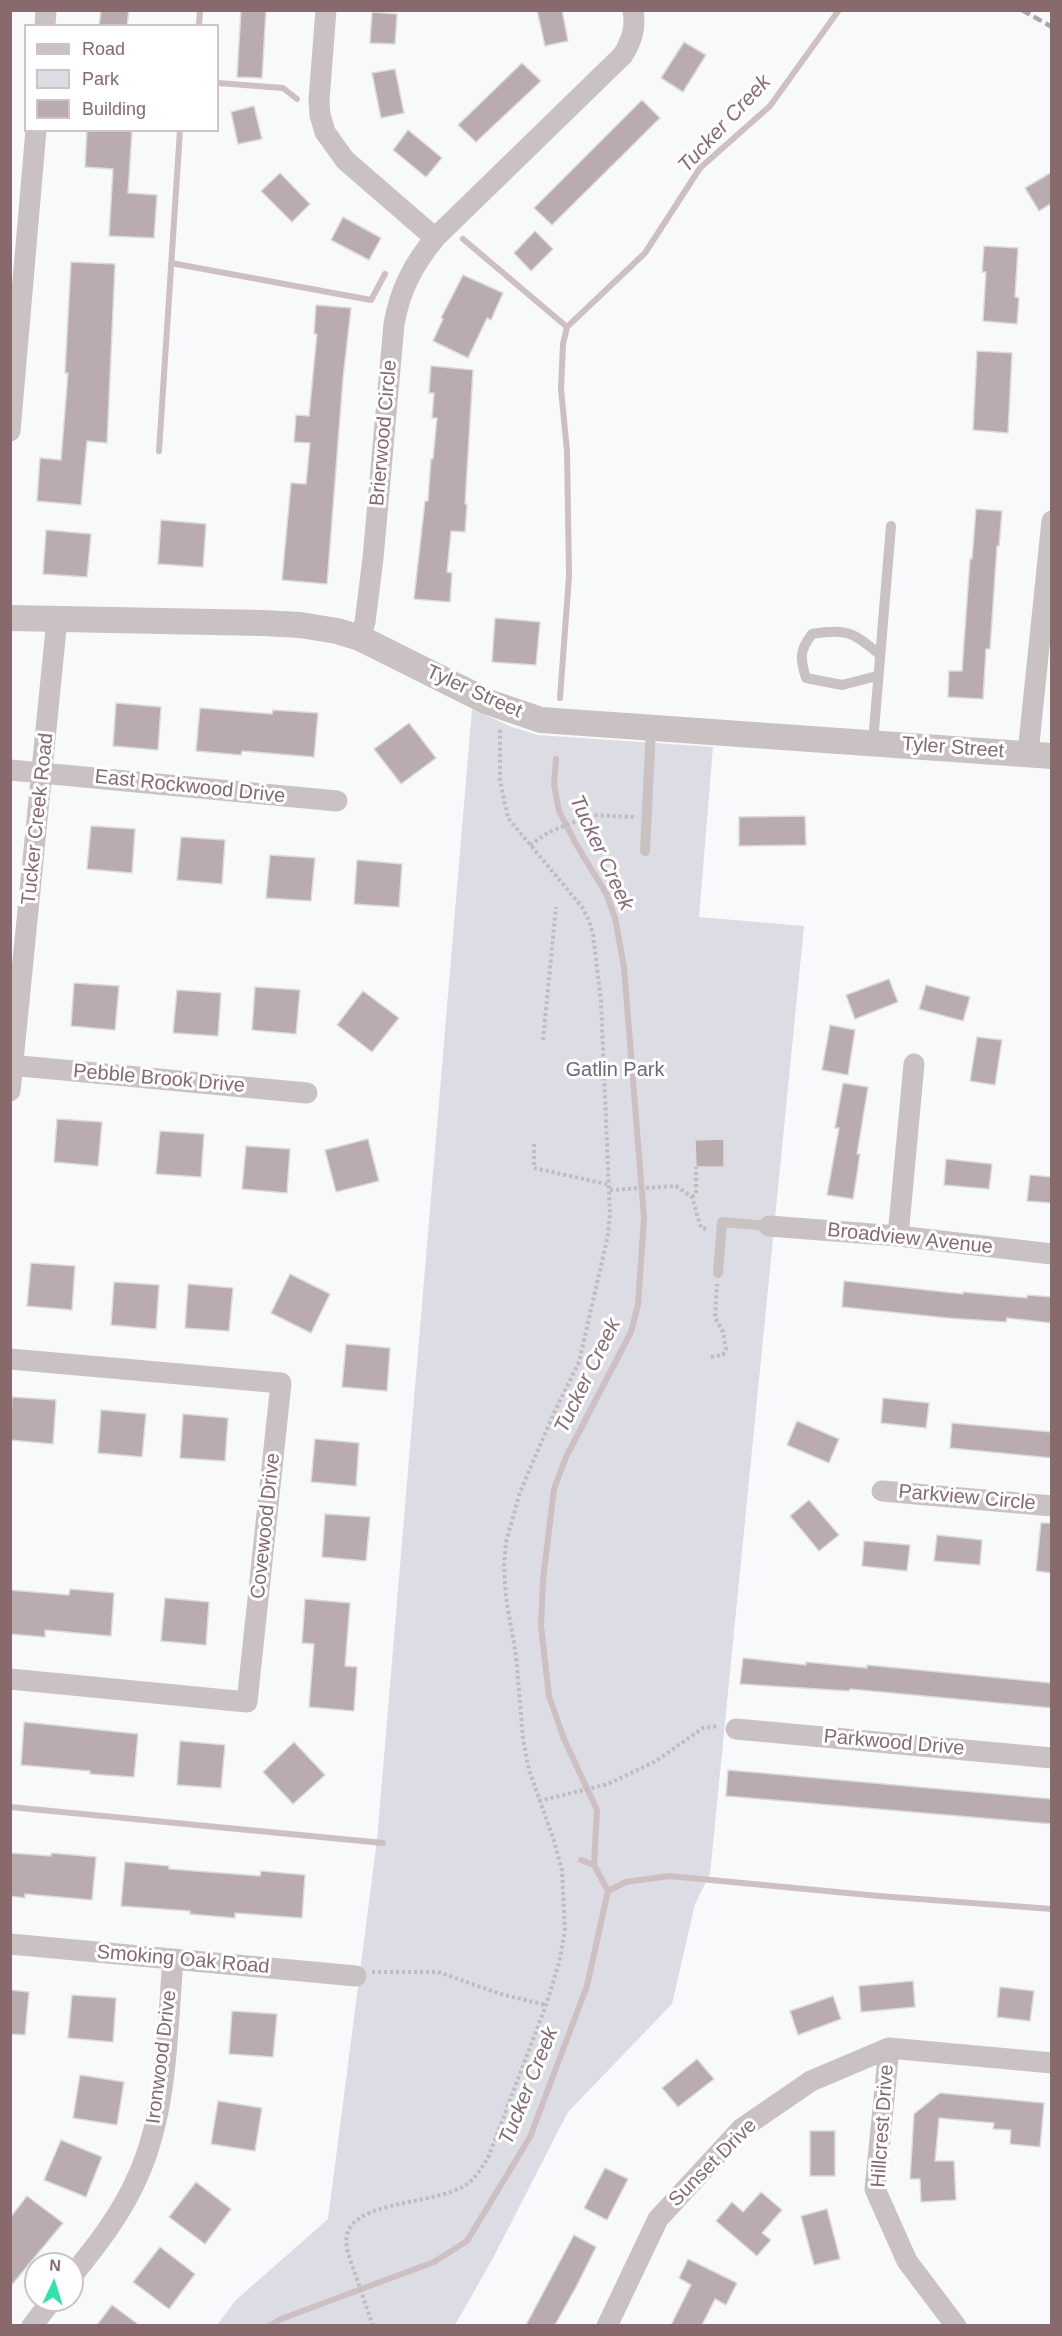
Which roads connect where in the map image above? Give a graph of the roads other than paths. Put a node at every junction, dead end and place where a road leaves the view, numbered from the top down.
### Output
1 (326, 10) edge
2 (633, 10) edge
3 (36, 132) edge
4 (19, 227) edge
5 (435, 238) junction
6 (10, 431) edge
7 (1052, 521) edge
8 (891, 526) dead end
9 (10, 618) edge
10 (57, 620) junction
11 (360, 639) junction
12 (879, 654) junction
13 (877, 676) junction
14 (651, 728) junction
15 (873, 742) junction
16 (1040, 754) edge
17 (10, 770) edge
18 (43, 772) junction
19 (338, 801) dead end
20 (645, 852) dead end
21 (914, 1064) dead end
22 (12, 1065) edge
23 (10, 1090) edge
24 (307, 1093) dead end
25 (769, 1226) joint
26 (898, 1236) junction
27 (1052, 1254) edge
28 (718, 1273) dead end
29 (10, 1359) edge
30 (882, 1491) dead end
31 (1052, 1506) edge
32 (10, 1678) edge
33 (727, 1727) road end
34 (1052, 1758) edge
35 (10, 1944) edge
36 (173, 1959) junction
37 (356, 1976) road end
38 (889, 2048) junction
39 (1052, 2063) edge
40 (84, 2261) edge
41 (42, 2312) edge
42 (32, 2325) edge
43 (607, 2325) edge
44 (956, 2325) edge

1 - 5 street
2 - 5 street, Brierwood Circle
3 - 4 street
4 - 6 street
5 - 11 street, Brierwood Circle
7 - 16 street
8 - 12 lane
9 - 10 street, Tyler Street
10 - 11 street, Tyler Street
10 - 18 street, Tucker Creek Road
11 - 14 street, Tyler Street
12 - 13 lane
12 - 13 lane
13 - 15 lane
14 - 15 street, Tyler Street
14 - 20 lane
15 - 16 street, Tyler Street
17 - 18 street, East Rockwood Drive
18 - 19 street, East Rockwood Drive
18 - 22 street, Tucker Creek Road
21 - 26 street
22 - 23 street, Tucker Creek Road
22 - 24 street, Pebble Brook Drive
25 - 26 street, Broadview Avenue
25 - 28 lane
26 - 27 street, Broadview Avenue
29 - 32 street, Covewood Drive
30 - 31 street, Parkview Circle
33 - 34 street, Parkwood Drive
35 - 36 street, Smoking Oak Road
36 - 37 street, Smoking Oak Road
36 - 40 street, Ironwood Drive
38 - 39 street, Sunset Drive
38 - 43 street, Sunset Drive
38 - 44 street, Hillcrest Drive
41 - 42 street

